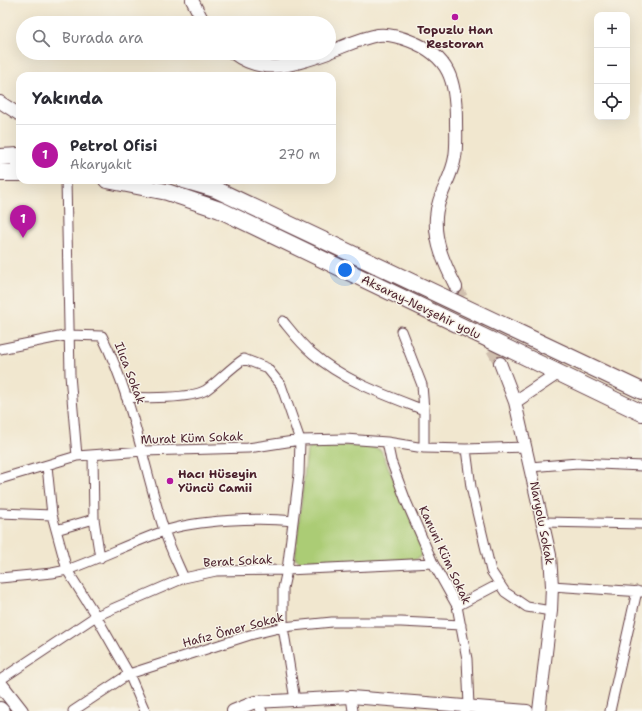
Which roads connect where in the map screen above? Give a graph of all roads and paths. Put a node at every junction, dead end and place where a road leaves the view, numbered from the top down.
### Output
1 (192, 0) edge
2 (200, 16) edge
3 (336, 50) edge
4 (244, 60) edge
5 (308, 60) edge
6 (0, 102) edge
7 (16, 112) edge
8 (16, 156) edge
9 (0, 157) edge
10 (0, 173) edge
11 (16, 173) edge
12 (66, 184) edge
13 (127, 184) edge
14 (198, 184) edge
15 (456, 287) tunnel mouth
16 (283, 321) dead end
17 (401, 331) dead end
18 (69, 335) junction
19 (0, 349) edge
20 (500, 363) tunnel mouth
21 (558, 373) junction
22 (642, 392) edge
23 (126, 397) junction
24 (515, 402) junction
25 (424, 410) junction
26 (642, 413) edge
27 (300, 440) junction
28 (387, 442) junction
29 (526, 447) junction
30 (424, 448) junction
31 (466, 449) junction
32 (142, 451) junction
33 (93, 454) junction
34 (77, 456) junction
35 (47, 466) junction
36 (642, 466) edge
37 (530, 467) junction
38 (0, 479) edge
39 (0, 513) edge
40 (52, 515) junction
41 (94, 519) junction
42 (293, 521) junction
43 (544, 522) junction
44 (642, 524) edge
45 (56, 530) junction
46 (164, 531) junction
47 (100, 558) junction
48 (433, 563) junction
49 (68, 570) junction
50 (287, 570) junction
51 (0, 578) edge
52 (184, 578) junction
53 (500, 584) junction
54 (552, 586) junction
55 (640, 592) edge
56 (457, 606) junction
57 (551, 611) junction
58 (96, 616) junction
59 (461, 625) junction
60 (283, 627) junction
61 (129, 674) junction
62 (0, 680) edge
63 (0, 684) edge
64 (351, 697) junction
65 (294, 700) junction
66 (258, 706) edge
67 (466, 708) edge
68 (21, 711) edge
69 (73, 711) edge
70 (145, 711) edge
71 (233, 711) edge
72 (353, 711) edge
73 (527, 711) edge
74 (538, 711) edge
75 (610, 711) edge

1 - 2 street
3 - 15 street
4 - 5 street
6 - 7 street
8 - 9 highway
10 - 11 highway
12 - 18 street
13 - 21 highway, Aksaray-Nevşehir yolu
14 - 22 highway, Aksaray-Nevşehir yolu
16 - 25 street
17 - 25 street
18 - 19 street
18 - 23 street, Ilıca Sokak
18 - 34 street
20 - 24 street, Naryolu Sokak
21 - 24 street
21 - 26 highway, Aksaray-Nevşehir yolu
23 - 27 street
23 - 32 street, Ilıca Sokak
24 - 29 street, Naryolu Sokak
25 - 30 street
27 - 28 street, Murat Küm Sokak
27 - 32 street, Murat Küm Sokak
27 - 42 street
28 - 30 street, Murat Küm Sokak
28 - 48 street, Kanuni Küm Sokak
29 - 31 street, Murat Küm Sokak
29 - 37 street, Naryolu Sokak
30 - 31 street, Murat Küm Sokak
31 - 53 street
32 - 33 street, Murat Küm Sokak
32 - 46 street, Ilıca Sokak
33 - 34 street, Murat Küm Sokak
33 - 41 street
34 - 35 street, Murat Küm Sokak
35 - 38 street, Murat Küm Sokak
35 - 40 street
36 - 37 street
37 - 43 street, Naryolu Sokak
39 - 40 street
40 - 45 street
41 - 45 street
41 - 47 street
42 - 46 street
42 - 50 street
43 - 44 street
43 - 54 street, Naryolu Sokak
45 - 49 street
46 - 47 street
46 - 52 street, Ilıca Sokak
47 - 49 street
48 - 50 street, Berat Sokak
48 - 56 street, Kanuni Küm Sokak
49 - 51 street
49 - 58 street
50 - 52 street, Berat Sokak
50 - 60 street
52 - 58 street, Berat Sokak
53 - 56 street
53 - 57 street
54 - 55 street
54 - 57 street, Naryolu Sokak
55 - 75 street
56 - 59 street, Kanuni Küm Sokak
57 - 74 street, Naryolu Sokak
58 - 61 street
58 - 62 street, Berat Sokak
59 - 60 street, Hafız Ömer Sokak
59 - 67 street, Kanuni Küm Sokak
60 - 61 street, Hafız Ömer Sokak
60 - 65 street
61 - 69 street, Hafız Ömer Sokak
61 - 70 street
63 - 68 main road
64 - 65 street
64 - 67 street
64 - 72 street
65 - 66 street
66 - 71 street
67 - 73 street

